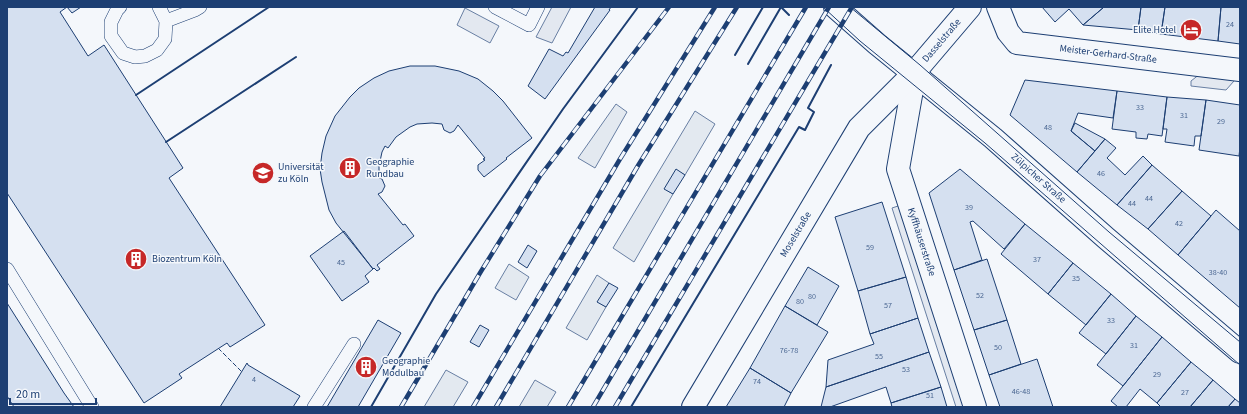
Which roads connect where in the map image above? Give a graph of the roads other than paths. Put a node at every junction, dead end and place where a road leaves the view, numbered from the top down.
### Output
1 (120, 7) edge
2 (158, 7) edge
3 (200, 7) edge
4 (495, 7) edge
5 (538, 7) edge
6 (835, 7) edge
7 (970, 7) edge
8 (998, 7) edge
9 (166, 21) junction
10 (1240, 70) edge
11 (913, 74) junction
12 (7, 269) edge
13 (354, 344) dead end
14 (1240, 352) edge
15 (92, 407) edge
16 (314, 407) edge
17 (693, 407) edge
18 (975, 407) edge

1 - 9 lane
2 - 9 lane
3 - 9 lane
4 - 5 lane
6 - 11 street, Zülpicher Straße
7 - 11 street, Dasselstraße
8 - 10 street, Meister-Gerhard-Straße
11 - 14 street, Zülpicher Straße
11 - 17 street, Moselstraße
11 - 18 street, Kyffhäuserstraße
12 - 15 lane
13 - 16 lane

